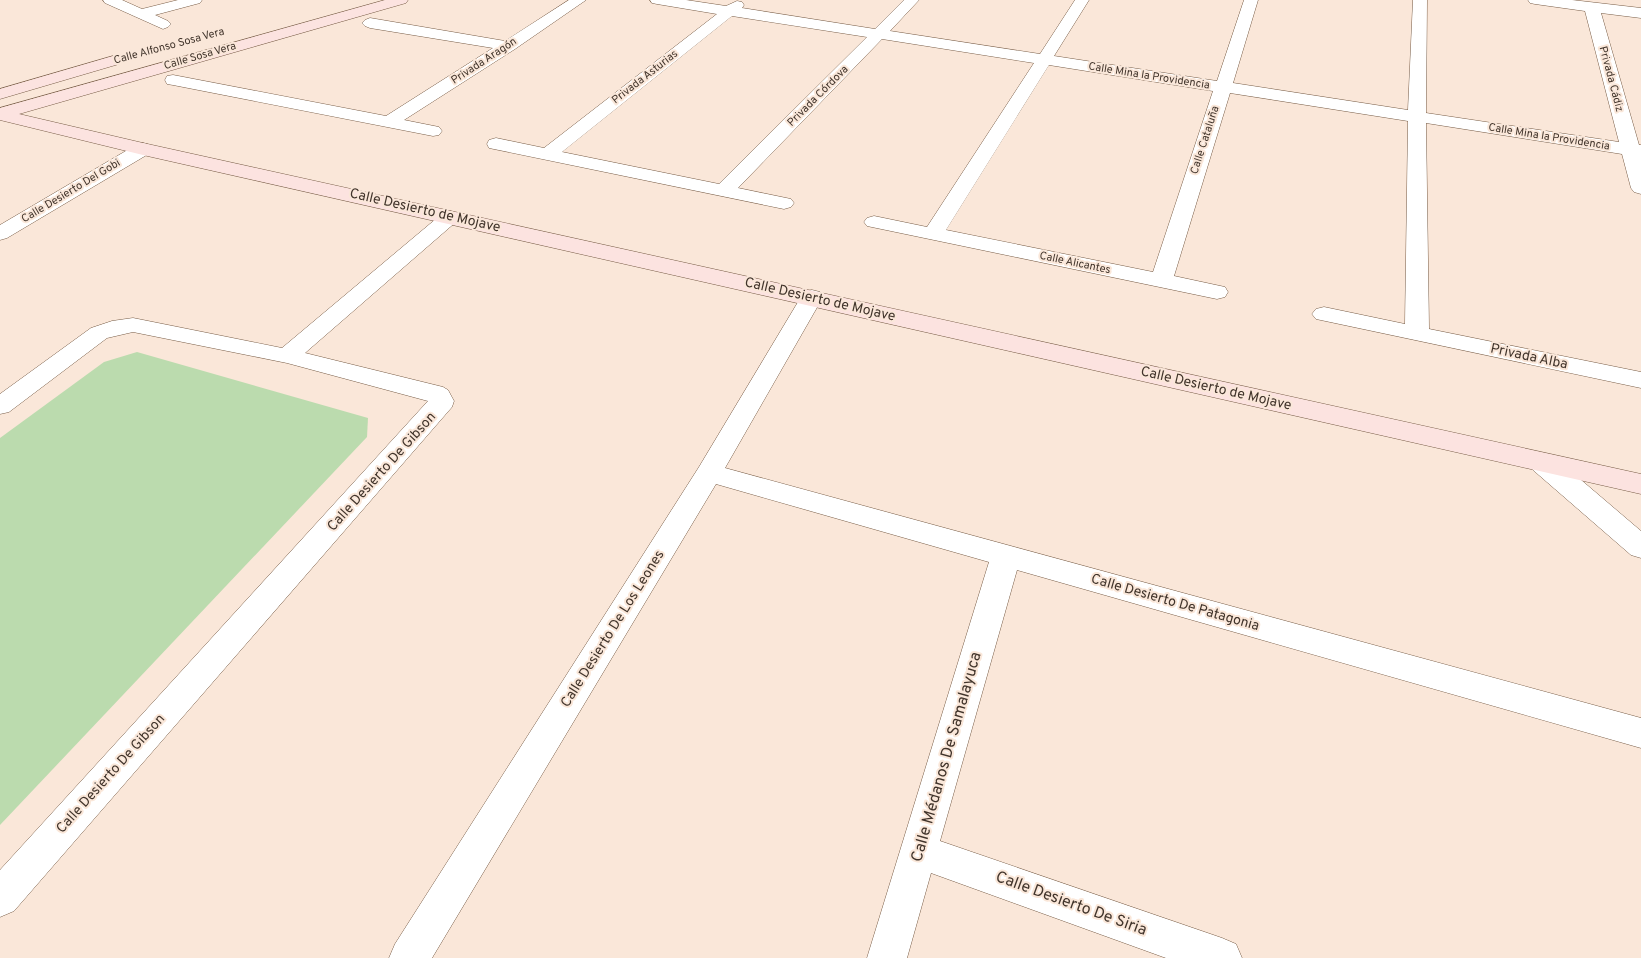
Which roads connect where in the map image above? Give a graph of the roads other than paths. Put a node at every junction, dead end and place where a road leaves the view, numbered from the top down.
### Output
1 (110, 0) edge
2 (195, 0) edge
3 (401, 0) edge
4 (579, 0) edge
5 (657, 0) edge
6 (743, 0) edge
7 (912, 0) edge
8 (1082, 0) edge
9 (1251, 0) edge
10 (1420, 0) edge
11 (1535, 0) edge
12 (1592, 7) junction
13 (729, 11) junction
14 (1641, 13) edge
15 (141, 14) junction
16 (370, 23) dead end
17 (163, 24) dead end
18 (880, 34) junction
19 (509, 46) junction
20 (130, 57) dead end
21 (1044, 60) junction
22 (173, 80) dead end
23 (91, 87) junction
24 (1222, 87) junction
25 (0, 94) edge
26 (0, 114) edge
27 (1417, 117) junction
28 (389, 122) junction
29 (433, 131) dead end
30 (78, 133) junction
31 (496, 144) dead end
32 (143, 148) junction
33 (1636, 151) edge
34 (548, 154) junction
35 (1641, 188) edge
36 (723, 191) junction
37 (784, 203) dead end
38 (450, 217) junction
39 (874, 222) dead end
40 (0, 234) edge
41 (933, 234) junction
42 (1161, 281) junction
43 (1217, 292) dead end
44 (812, 297) junction
45 (1324, 314) dead end
46 (1417, 334) junction
47 (287, 356) junction
48 (1641, 380) edge
49 (0, 406) edge
50 (1543, 463) junction
51 (708, 473) junction
52 (1641, 484) edge
53 (1641, 547) edge
54 (1006, 556) junction
55 (1641, 733) edge
56 (919, 850) junction
57 (0, 898) edge
58 (409, 958) edge
59 (887, 958) edge
60 (1222, 958) edge

1 - 15 street
2 - 15 street
3 - 23 street, Calle Sosa Vera
4 - 19 street, Privada Aragón
5 - 13 street, Calle Mina la Providencia
6 - 13 street, Privada Asturias
7 - 18 street, Privada Córdova
8 - 21 street
9 - 24 street, Calle Cataluña
10 - 27 street
11 - 12 street
12 - 14 street
12 - 33 street, Privada Cádiz
13 - 18 street, Calle Mina la Providencia
13 - 34 street, Privada Asturias
15 - 17 street
16 - 19 street
18 - 21 street, Calle Mina la Providencia
18 - 36 street, Privada Córdova
19 - 28 street, Privada Aragón
20 - 25 street, Calle Alfonso Sosa Vera
21 - 24 street, Calle Mina la Providencia
21 - 41 street
22 - 28 street
23 - 26 street, Calle Sosa Vera
23 - 30 street
24 - 27 street, Calle Mina la Providencia
24 - 42 street, Calle Cataluña
26 - 30 street, Calle Desierto de Mojave
27 - 33 street, Calle Mina la Providencia
27 - 46 street
28 - 29 street
30 - 32 street, Calle Desierto de Mojave
31 - 34 street
32 - 38 street, Calle Desierto de Mojave
32 - 40 street, Calle Desierto Del Gobi
33 - 35 street
34 - 36 street
36 - 37 street
38 - 44 street, Calle Desierto de Mojave
38 - 47 street
39 - 41 street, Calle Alicantes
41 - 42 street, Calle Alicantes
42 - 43 street, Calle Alicantes
44 - 50 street, Calle Desierto de Mojave
44 - 51 street, Calle Desierto De Los Leones
45 - 46 street, Privada Alba
46 - 48 street, Privada Alba
47 - 49 street, Calle Desierto De Gibson
47 - 57 street, Calle Desierto De Gibson
50 - 52 street, Calle Desierto de Mojave
50 - 53 street
51 - 54 street, Calle Desierto De Patagonia
51 - 58 street, Calle Desierto De Los Leones
54 - 55 street, Calle Desierto De Patagonia
54 - 56 street, Calle Médanos De Samalayuca
56 - 59 street, Calle Médanos De Samalayuca
56 - 60 street, Calle Desierto De Siria

